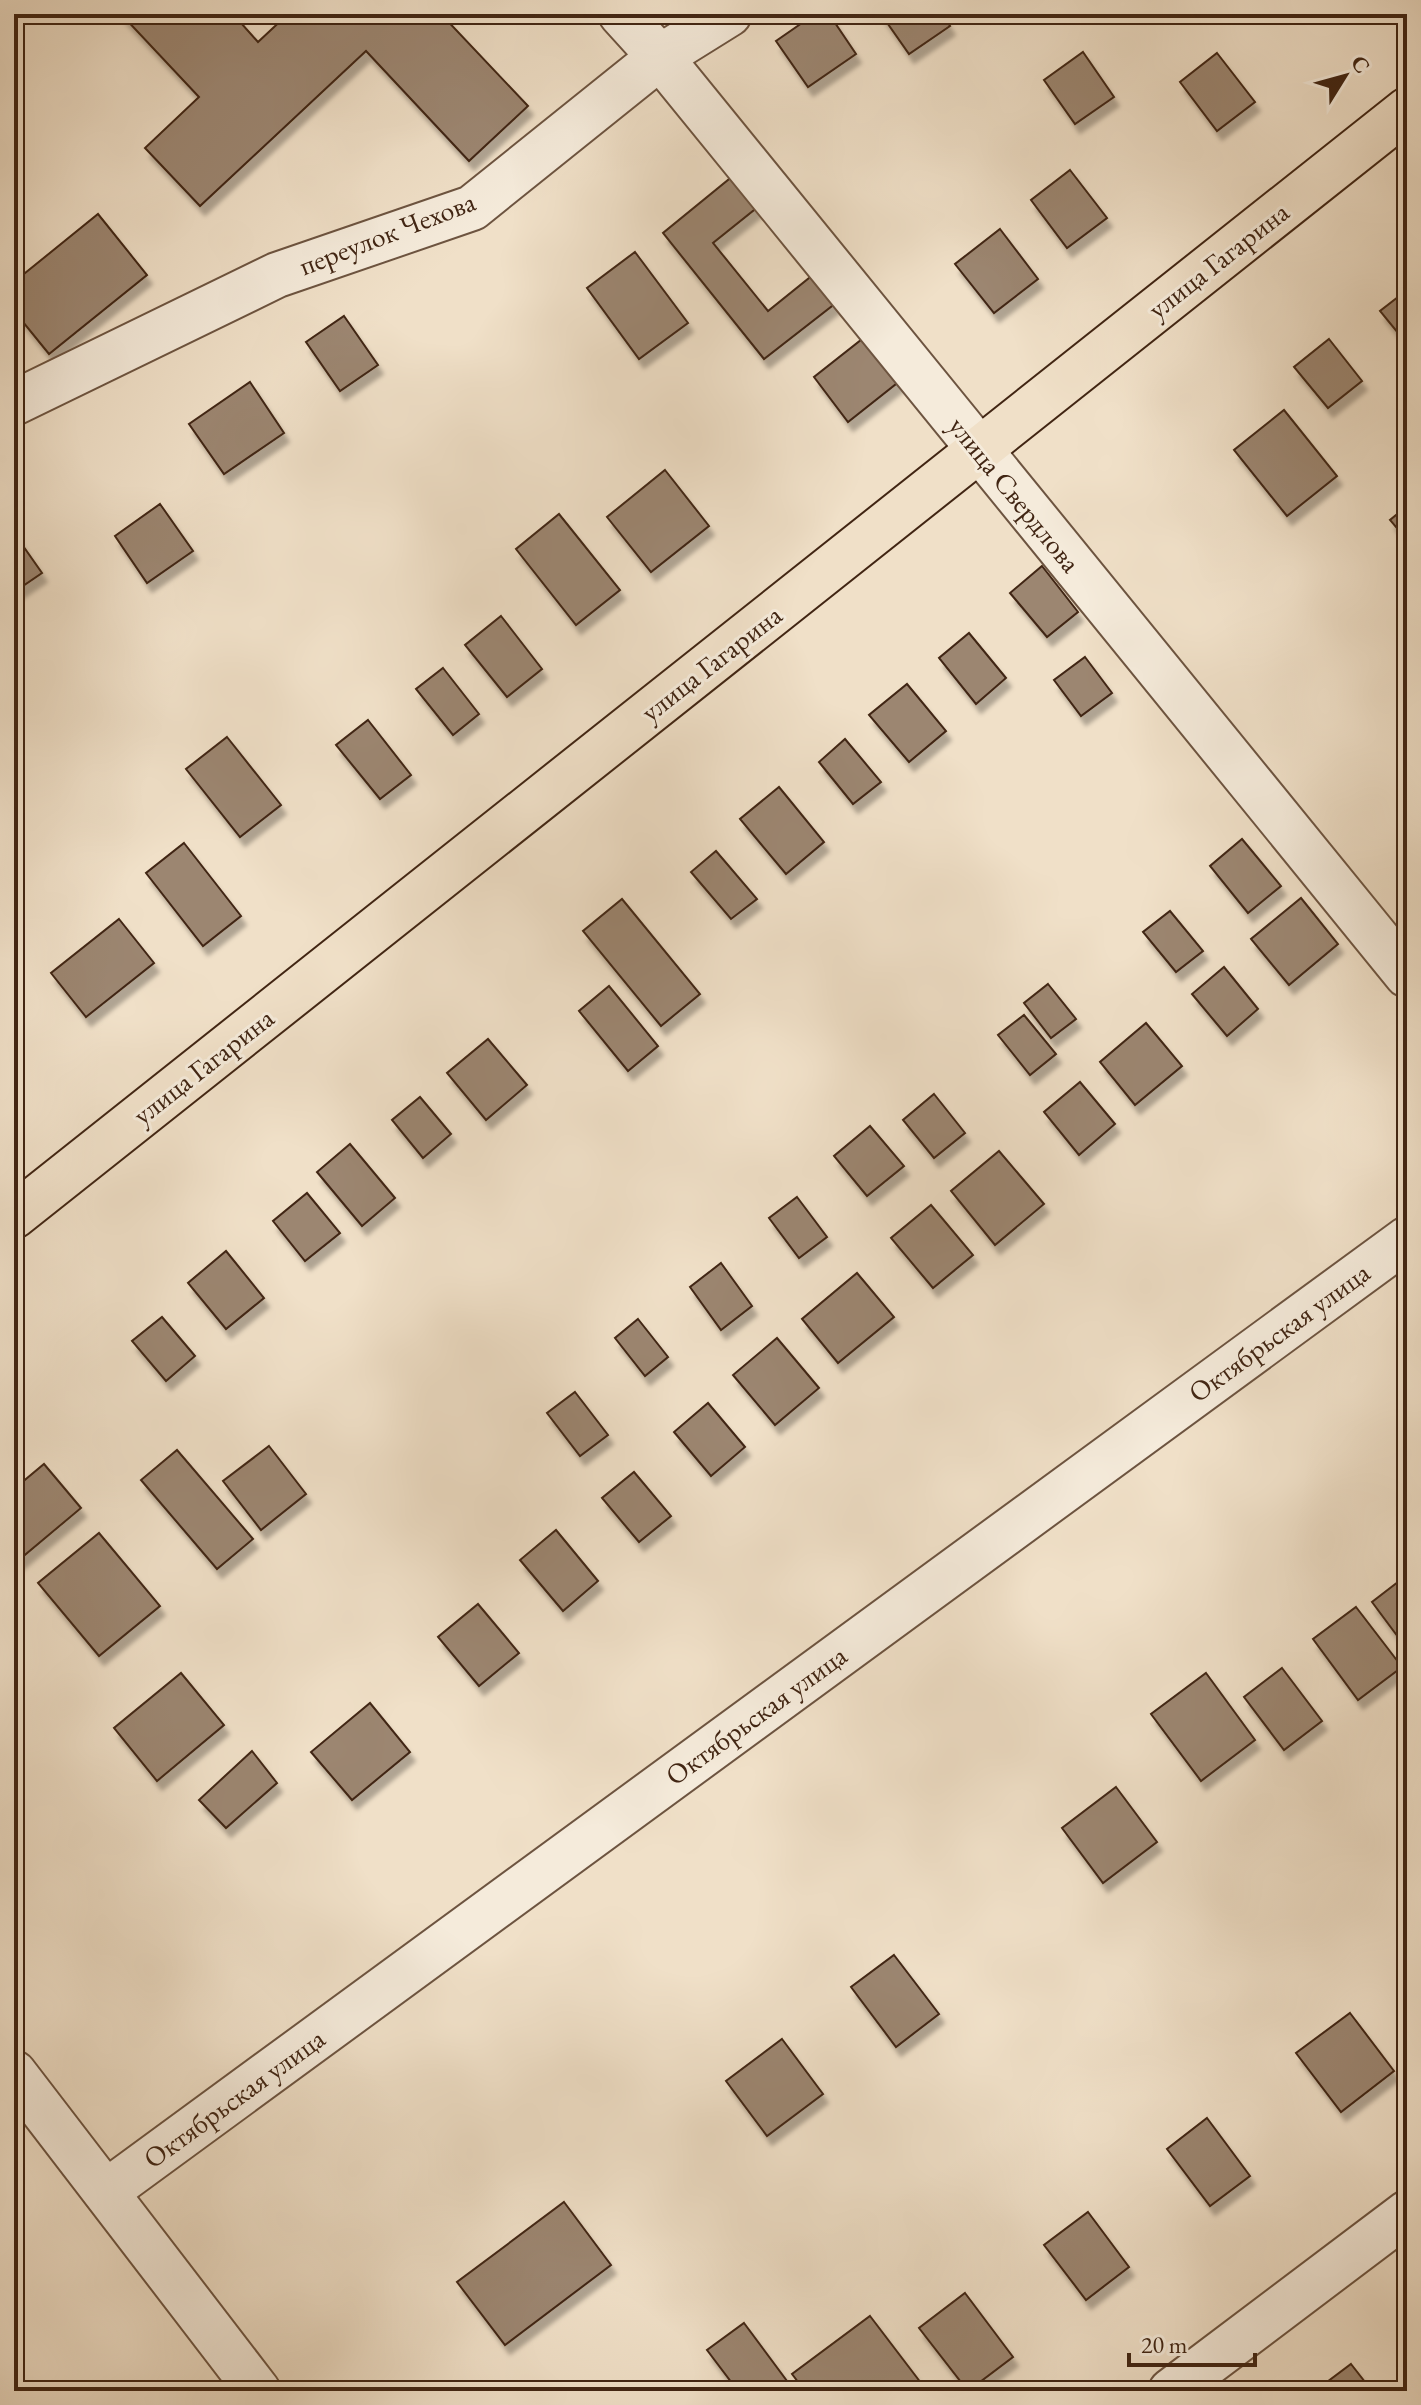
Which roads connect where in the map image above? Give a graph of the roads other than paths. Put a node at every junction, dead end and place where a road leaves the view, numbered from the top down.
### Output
1 (621, 14) edge
2 (729, 14) edge
3 (660, 57) junction
4 (1407, 110) edge
5 (14, 403) edge
6 (979, 450) junction
7 (1407, 975) edge
8 (14, 1216) edge
9 (1407, 1239) edge
10 (14, 2073) edge
11 (106, 2192) junction
12 (1407, 2213) edge
13 (258, 2391) edge
14 (1171, 2391) edge

1 - 3 street, улица Свердлова
2 - 3 street, переулок Чехова
3 - 5 street, переулок Чехова
3 - 6 street, улица Свердлова
4 - 6 main road, улица Гагарина
6 - 7 street, улица Свердлова
6 - 8 main road, улица Гагарина
9 - 11 street, Октябрьская улица
10 - 11 street
11 - 13 street
12 - 14 street

